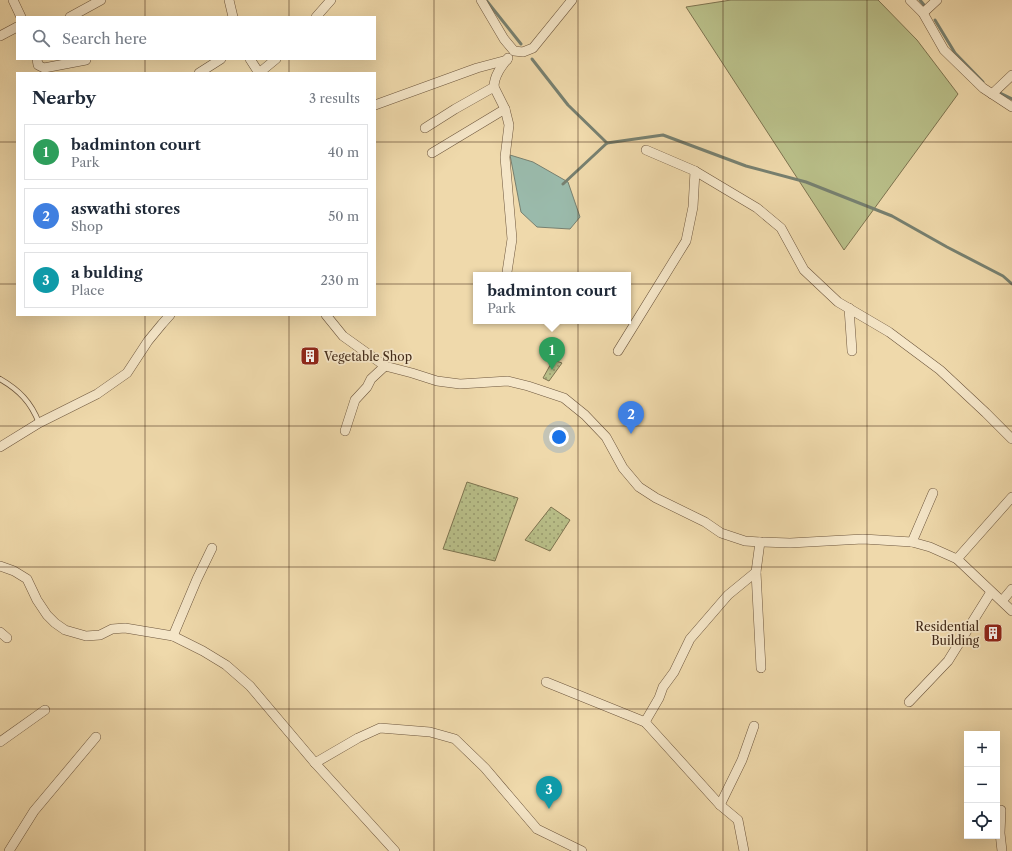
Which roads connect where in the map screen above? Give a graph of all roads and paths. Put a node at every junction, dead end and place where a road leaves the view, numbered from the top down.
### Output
1 (13, 0) edge
2 (101, 0) edge
3 (228, 0) edge
4 (330, 0) edge
5 (481, 0) edge
6 (572, 0) edge
7 (910, 0) edge
8 (937, 0) edge
9 (923, 13) junction
10 (21, 16) edge
11 (72, 16) edge
12 (233, 16) edge
13 (317, 16) edge
14 (16, 28) edge
15 (0, 36) edge
16 (514, 51) junction
17 (37, 60) edge
18 (86, 60) dead end
19 (219, 60) edge
20 (251, 60) edge
21 (275, 60) edge
22 (507, 60) junction
23 (201, 72) edge
24 (258, 72) edge
25 (260, 72) edge
26 (1012, 75) edge
27 (494, 87) junction
28 (992, 94) junction
29 (376, 105) edge
30 (1012, 107) edge
31 (505, 109) junction
32 (425, 128) dead end
33 (646, 150) dead end
34 (432, 153) dead end
35 (695, 172) junction
36 (507, 272) dead end
37 (849, 308) junction
38 (169, 316) edge
39 (327, 316) edge
40 (618, 351) dead end
41 (852, 351) dead end
42 (385, 366) junction
43 (0, 379) edge
44 (39, 423) junction
45 (345, 431) dead end
46 (1012, 439) edge
47 (0, 447) edge
48 (933, 493) dead end
49 (1012, 497) edge
50 (760, 542) junction
51 (912, 542) junction
52 (212, 548) dead end
53 (957, 559) junction
54 (0, 566) edge
55 (756, 572) junction
56 (1012, 589) edge
57 (991, 592) junction
58 (1002, 600) junction
59 (1012, 611) edge
60 (173, 636) junction
61 (761, 668) dead end
62 (546, 682) dead end
63 (909, 702) dead end
64 (45, 710) dead end
65 (645, 722) junction
66 (754, 726) dead end
67 (96, 737) dead end
68 (0, 742) edge
69 (315, 764) junction
70 (720, 805) junction
71 (1001, 810) dead end
72 (8, 851) edge
73 (395, 851) edge
74 (582, 851) edge
75 (744, 851) edge
76 (1002, 851) edge

1 - 10 street
2 - 11 street
3 - 12 street
4 - 13 street
5 - 16 street
6 - 16 street
7 - 9 street
8 - 9 street
9 - 28 street
14 - 15 street
16 - 22 street
17 - 18 street
19 - 23 street
20 - 24 street
21 - 25 street
22 - 27 street
22 - 29 street
26 - 28 street
27 - 31 street
27 - 32 street
28 - 30 street
31 - 34 street
31 - 36 street
33 - 35 street
35 - 37 street
35 - 40 street
37 - 41 street
37 - 46 street
38 - 44 street
39 - 42 street
42 - 45 street
42 - 50 street
43 - 44 lane
44 - 47 street
48 - 51 street
49 - 53 street
50 - 51 street
50 - 55 street
51 - 53 street
52 - 60 street
53 - 57 street
54 - 60 street
55 - 61 street
55 - 65 street
56 - 58 street
57 - 58 street
57 - 63 street
58 - 59 street
60 - 69 street
62 - 65 street
64 - 68 street
65 - 70 street
66 - 70 street
67 - 72 street
69 - 73 street
69 - 74 street
70 - 75 street
71 - 76 street

